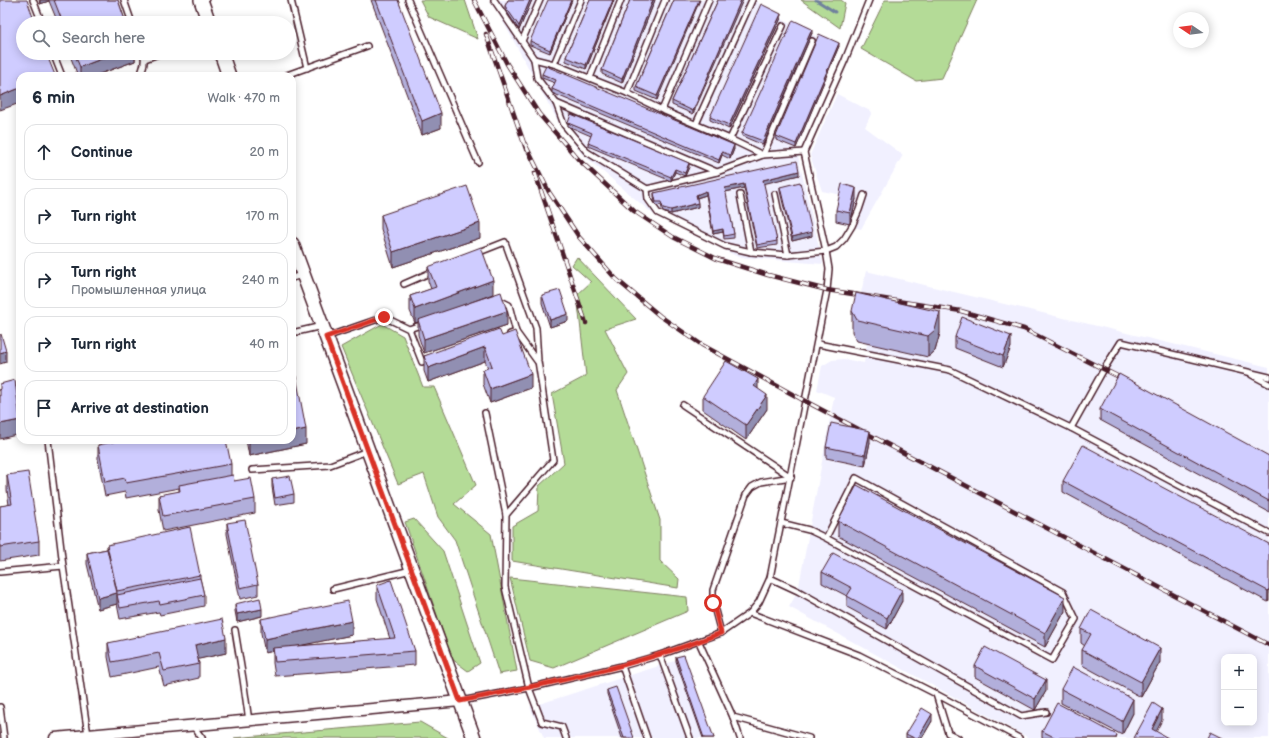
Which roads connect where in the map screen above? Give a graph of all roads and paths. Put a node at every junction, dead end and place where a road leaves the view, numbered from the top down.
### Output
1 (33, 0) edge
2 (124, 0) edge
3 (201, 0) edge
4 (291, 0) edge
5 (408, 0) edge
6 (495, 0) edge
7 (540, 0) edge
8 (581, 0) edge
9 (621, 0) edge
10 (665, 0) edge
11 (709, 0) edge
12 (752, 0) edge
13 (869, 0) edge
14 (39, 16) edge
15 (130, 16) edge
16 (207, 16) edge
17 (295, 16) edge
18 (296, 23) edge
19 (783, 26) dead end
20 (522, 41) junction
21 (812, 41) dead end
22 (367, 46) dead end
23 (534, 59) junction
24 (56, 60) edge
25 (145, 60) edge
26 (223, 60) edge
27 (554, 64) junction
28 (306, 68) junction
29 (60, 72) edge
30 (142, 72) edge
31 (228, 72) edge
32 (295, 72) edge
33 (590, 78) junction
34 (627, 93) junction
35 (556, 103) junction
36 (662, 110) junction
37 (696, 124) junction
38 (730, 139) junction
39 (804, 152) junction
40 (763, 155) junction
41 (478, 162) dead end
42 (717, 172) junction
43 (648, 188) junction
44 (774, 194) dead end
45 (740, 195) dead end
46 (864, 195) dead end
47 (826, 251) junction
48 (751, 252) junction
49 (788, 255) junction
50 (468, 257) edge
51 (296, 265) edge
52 (440, 269) edge
53 (298, 276) edge
54 (404, 284) dead end
55 (490, 302) edge
56 (431, 322) edge
57 (409, 329) junction
58 (324, 332) junction
59 (516, 332) junction
60 (296, 333) edge
61 (501, 337) edge
62 (818, 344) junction
63 (436, 357) edge
64 (538, 361) junction
65 (1246, 371) junction
66 (1269, 377) edge
67 (1269, 384) edge
68 (16, 390) edge
69 (0, 393) edge
70 (683, 405) dead end
71 (485, 414) dead end
72 (1071, 428) junction
73 (48, 444) edge
74 (368, 450) junction
75 (252, 470) dead end
76 (791, 477) junction
77 (506, 515) junction
78 (781, 523) junction
79 (1269, 533) edge
80 (826, 538) junction
81 (63, 566) junction
82 (412, 570) junction
83 (0, 572) edge
84 (770, 578) junction
85 (334, 589) dead end
86 (750, 613) junction
87 (235, 630) dead end
88 (721, 633) junction
89 (699, 642) junction
90 (660, 655) junction
91 (622, 666) junction
92 (529, 688) junction
93 (936, 694) junction
94 (460, 701) junction
95 (0, 707) edge
96 (1046, 712) dead end
97 (733, 718) junction
98 (249, 721) junction
99 (193, 726) junction
100 (88, 735) junction
101 (4, 738) edge
102 (56, 738) edge
103 (202, 738) edge
104 (474, 738) edge
105 (566, 738) edge
106 (647, 738) edge
107 (690, 738) edge
108 (740, 738) edge
109 (809, 738) edge
110 (958, 738) edge
111 (1019, 738) edge

1 - 14 lane
2 - 15 lane
3 - 16 street
4 - 17 lane
5 - 41 lane
6 - 20 lane
7 - 20 lane
8 - 27 lane
9 - 33 lane
10 - 34 lane
11 - 36 lane
12 - 37 lane
13 - 39 lane
18 - 28 lane
19 - 38 lane
20 - 23 lane
21 - 40 lane
22 - 28 lane
23 - 27 lane
23 - 35 lane
24 - 29 lane
25 - 30 lane
26 - 31 street
27 - 33 lane
28 - 32 lane
33 - 34 lane
34 - 36 lane
35 - 42 lane
35 - 43 lane
36 - 37 lane
37 - 38 lane
38 - 40 lane
39 - 40 lane
39 - 47 lane
40 - 42 lane
42 - 43 lane
43 - 48 lane
44 - 49 lane
45 - 48 lane
46 - 47 lane
47 - 49 lane
47 - 62 lane
48 - 49 lane
50 - 64 lane
51 - 53 street
52 - 54 lane
53 - 58 street
55 - 59 lane
56 - 57 lane
57 - 58 lane
57 - 63 lane
58 - 60 lane
58 - 74 street
59 - 61 lane
59 - 64 lane
62 - 72 lane
62 - 76 lane
64 - 77 lane
65 - 66 lane
65 - 67 lane
65 - 72 lane
68 - 69 lane
70 - 76 lane
71 - 77 lane
72 - 79 lane
73 - 81 lane
74 - 75 lane
74 - 82 street
76 - 78 lane
76 - 88 lane
77 - 92 lane
78 - 80 lane
78 - 84 lane
80 - 80 lane
81 - 83 lane
81 - 100 lane
82 - 85 lane
82 - 94 street
84 - 86 lane
84 - 96 lane
86 - 88 lane
86 - 93 lane
87 - 98 lane
88 - 89 lane
89 - 90 lane
89 - 97 lane
90 - 91 lane
90 - 107 lane
91 - 92 lane
91 - 106 lane
92 - 94 lane
92 - 105 lane
93 - 110 lane
93 - 111 lane
94 - 98 street
94 - 104 street
95 - 101 lane
97 - 108 lane
97 - 109 lane
98 - 99 street
99 - 100 street
99 - 103 lane
100 - 102 street

